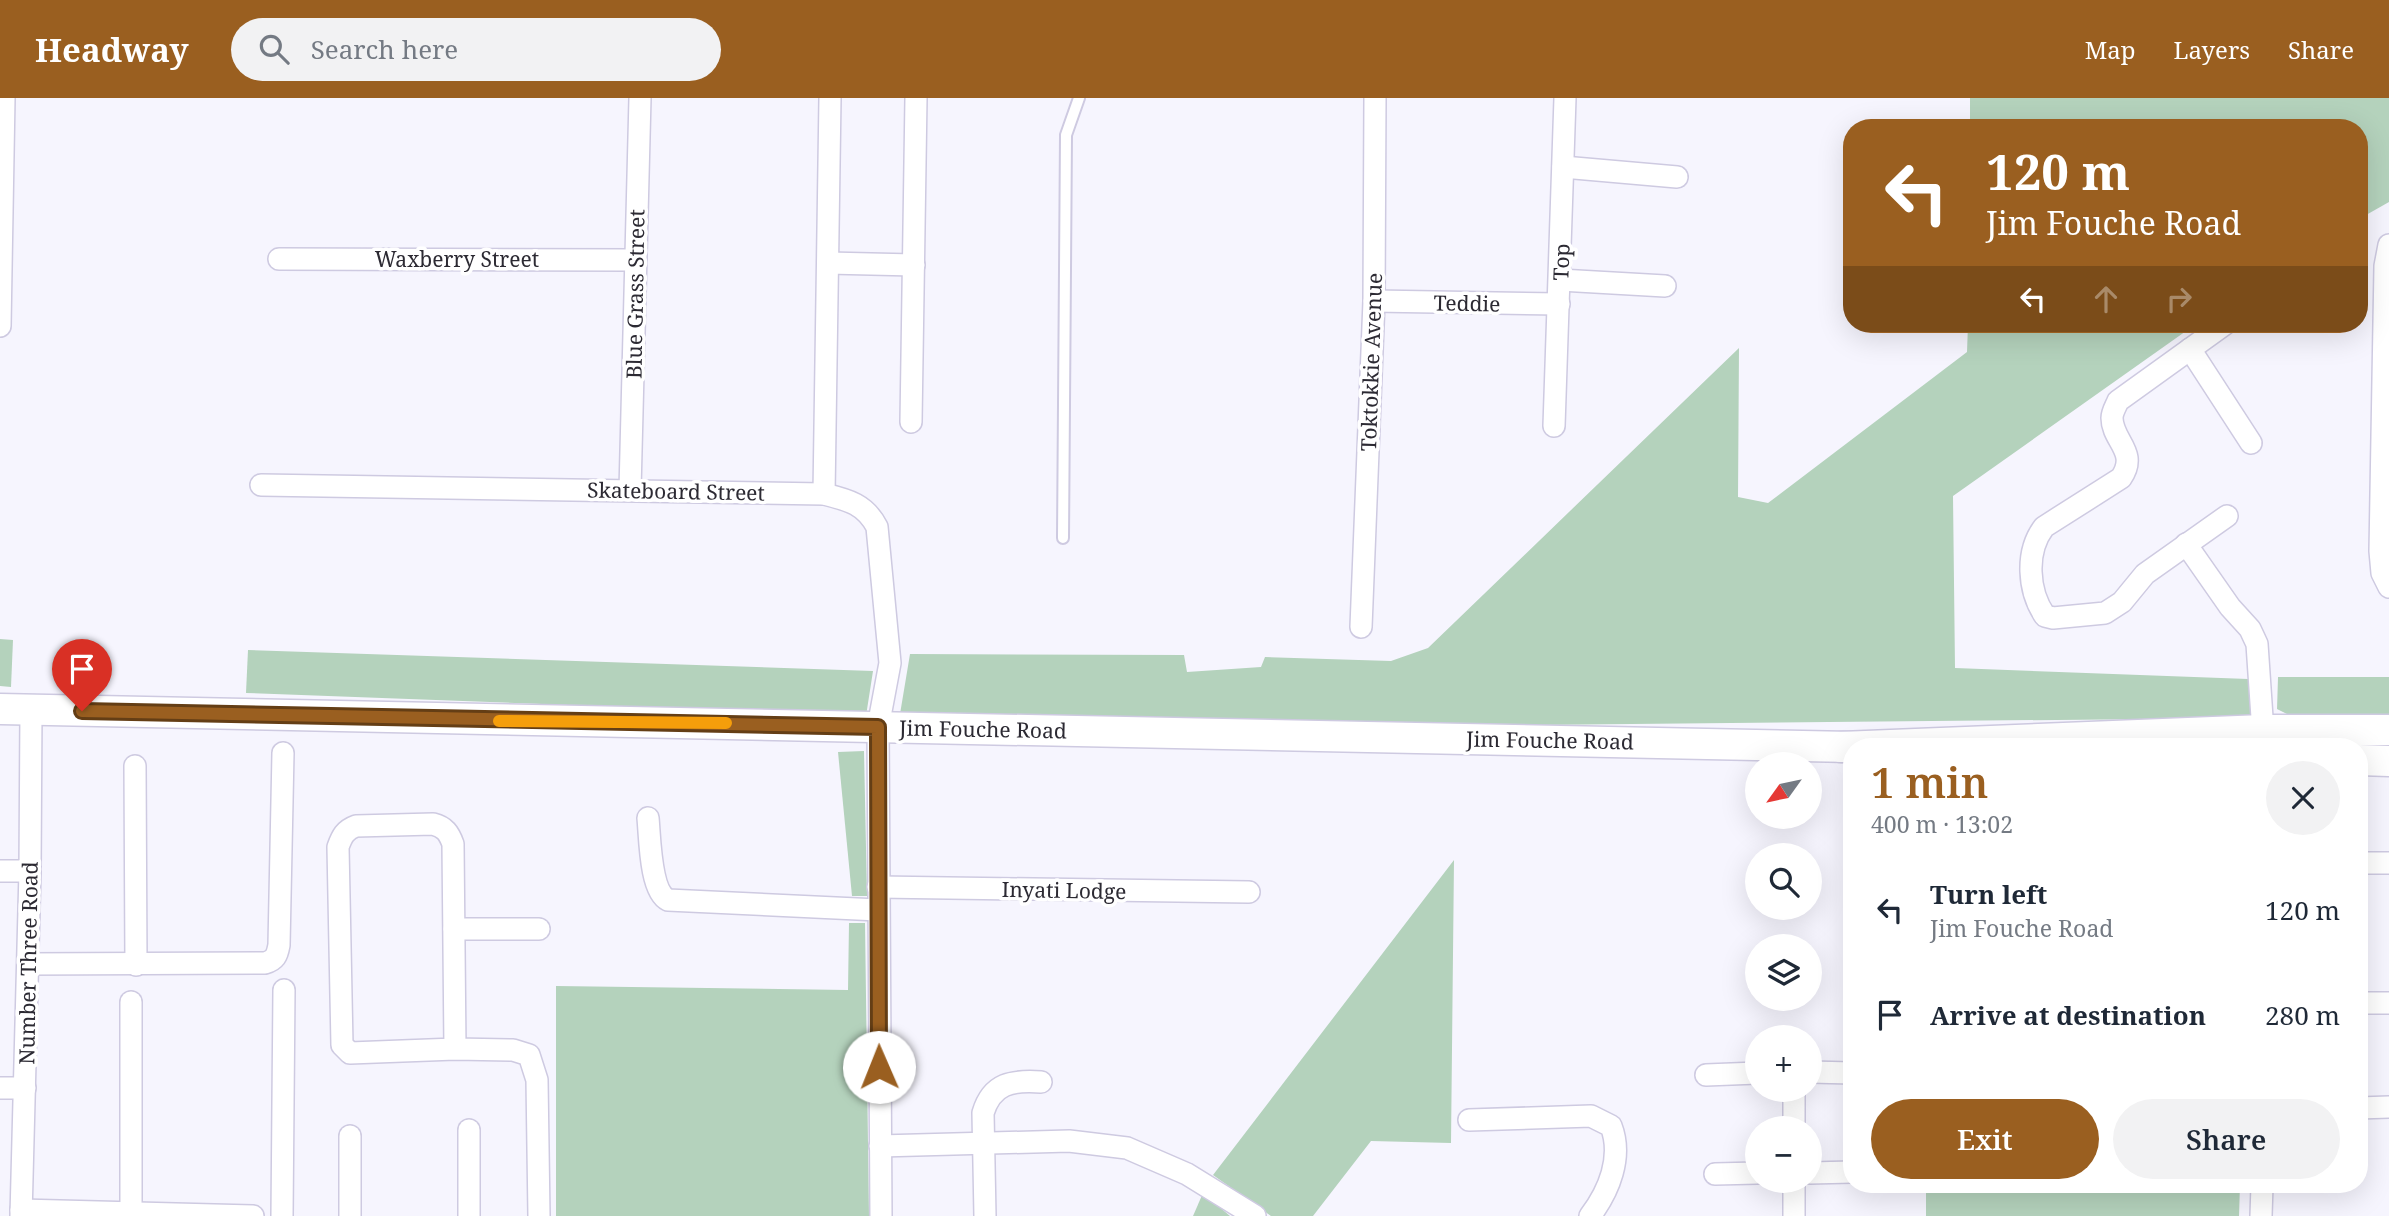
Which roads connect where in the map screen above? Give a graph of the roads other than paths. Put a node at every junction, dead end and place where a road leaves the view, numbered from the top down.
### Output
1 (4, 98) edge
2 (640, 98) edge
3 (831, 98) edge
4 (916, 98) edge
5 (1079, 98) edge
6 (1375, 98) edge
7 (1565, 98) edge
8 (1563, 167) junction
9 (1677, 177) dead end
10 (2389, 245) edge
11 (279, 259) dead end
12 (635, 260) junction
13 (828, 263) junction
14 (914, 265) junction
15 (1560, 280) junction
16 (1665, 286) dead end
17 (1374, 301) junction
18 (1559, 304) junction
19 (0, 326) edge
20 (2212, 333) edge
21 (2190, 349) junction
22 (911, 422) dead end
23 (1554, 426) dead end
24 (2251, 443) dead end
25 (261, 485) dead end
26 (630, 490) junction
27 (824, 494) junction
28 (2227, 516) dead end
29 (1063, 538) dead end
30 (2186, 544) junction
31 (2389, 587) edge
32 (1361, 626) dead end
33 (0, 709) edge
34 (31, 710) junction
35 (878, 727) junction
36 (2389, 730) edge
37 (2263, 738) edge
38 (2277, 738) edge
39 (1843, 747) edge
40 (283, 753) dead end
41 (2368, 760) edge
42 (2389, 761) edge
43 (135, 766) dead end
44 (648, 818) dead end
45 (2368, 863) edge
46 (2389, 863) edge
47 (0, 871) edge
48 (30, 871) junction
49 (878, 887) junction
50 (1249, 892) dead end
51 (878, 910) junction
52 (454, 929) junction
53 (539, 929) dead end
54 (28, 964) junction
55 (136, 965) junction
56 (284, 990) dead end
57 (131, 1002) dead end
58 (2368, 1003) edge
59 (2389, 1003) edge
60 (455, 1049) junction
61 (1822, 1072) edge
62 (1745, 1073) edge
63 (1843, 1073) edge
64 (1706, 1075) dead end
65 (1041, 1082) dead end
66 (0, 1088) edge
67 (25, 1088) junction
68 (2368, 1108) edge
69 (2389, 1108) edge
70 (1469, 1120) dead end
71 (469, 1130) dead end
72 (350, 1136) dead end
73 (984, 1143) junction
74 (880, 1146) junction
75 (1843, 1172) edge
76 (1745, 1173) edge
77 (1822, 1173) edge
78 (1715, 1174) dead end
79 (1794, 1193) edge
80 (2262, 1193) edge
81 (21, 1213) edge
82 (131, 1214) edge
83 (253, 1216) edge
84 (282, 1216) edge
85 (350, 1216) edge
86 (470, 1216) edge
87 (539, 1216) edge
88 (881, 1216) edge
89 (985, 1216) edge
90 (1255, 1216) edge
91 (1590, 1216) edge
92 (1794, 1216) edge
93 (2262, 1216) edge

1 - 19 street
2 - 12 street, Blue Grass Street
3 - 13 street
4 - 14 street
5 - 29 lane
6 - 17 street, Toktokkie Avenue
7 - 8 street, Top
8 - 9 street
8 - 15 street, Top
10 - 31 street
11 - 12 street, Waxberry Street
12 - 26 street, Blue Grass Street
13 - 14 street
13 - 27 street
14 - 22 street
15 - 16 street
15 - 18 street, Top
17 - 18 street, Teddie
17 - 32 street, Toktokkie Avenue
18 - 23 street, Top
20 - 21 street
21 - 24 street
21 - 30 street
25 - 26 street, Skateboard Street
26 - 27 street, Skateboard Street
27 - 35 street, Skateboard Street
28 - 30 street
30 - 37 street
33 - 34 street, Jim Fouche Road
34 - 35 street, Jim Fouche Road
34 - 48 street, Number Three Road
35 - 39 street, Jim Fouche Road
35 - 49 street, Skateboard Street
36 - 38 street, Jim Fouche Road
40 - 55 street
41 - 42 street
43 - 55 street
44 - 51 street
45 - 46 street
47 - 48 street
48 - 54 street, Number Three Road
49 - 50 street, Inyati Lodge
49 - 51 street, Skateboard Street
51 - 74 street, Skateboard Street
52 - 53 street
52 - 60 street
52 - 60 street
54 - 55 street
54 - 67 street, Number Three Road
56 - 84 street
57 - 82 street
58 - 59 street
60 - 87 street
61 - 63 street
62 - 64 street
65 - 73 street
66 - 67 street
67 - 81 street, Number Three Road
68 - 69 street
70 - 91 street
71 - 86 street
72 - 85 street
73 - 74 street
73 - 89 street
73 - 90 street
74 - 88 street, Skateboard Street
75 - 77 street
76 - 78 street
79 - 92 street
80 - 93 street
81 - 82 street
82 - 83 street

